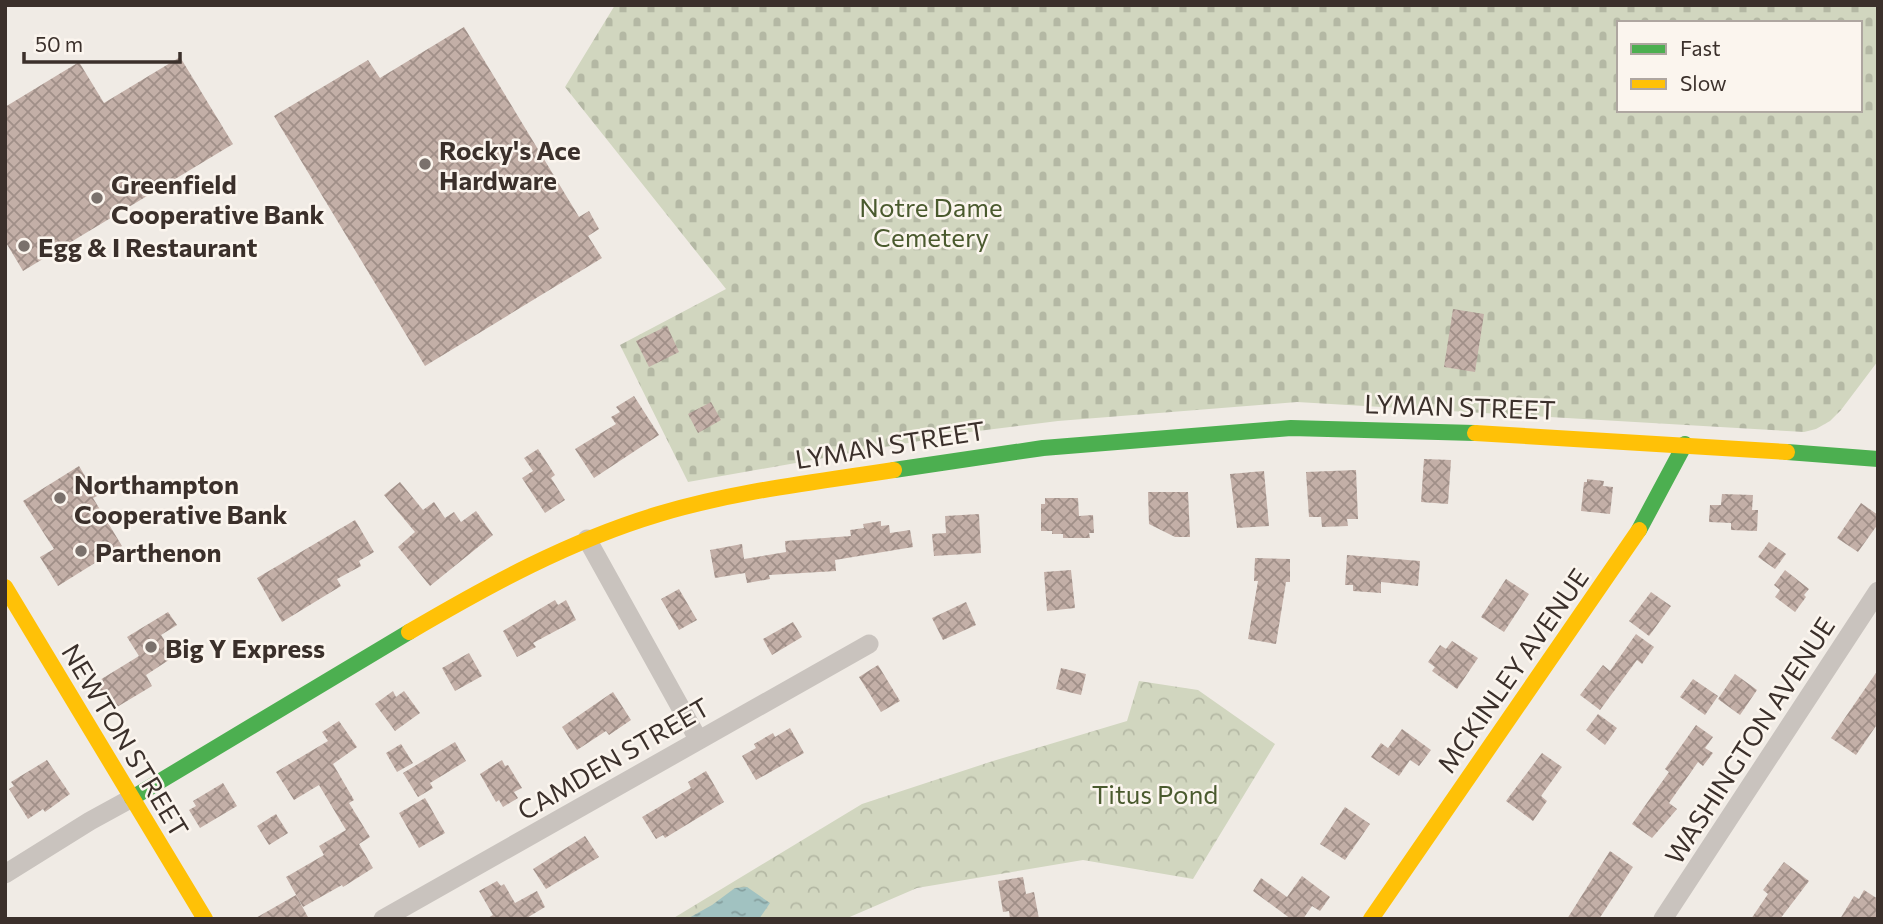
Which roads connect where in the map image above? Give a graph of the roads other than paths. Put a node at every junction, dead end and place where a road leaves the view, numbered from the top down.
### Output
1 (1685, 444) junction
2 (1878, 459) edge
3 (587, 539) junction
4 (1878, 591) edge
5 (7, 593) edge
6 (869, 644) dead end
7 (698, 739) junction
8 (132, 798) junction
9 (5, 874) edge
10 (205, 919) edge
11 (383, 919) edge
12 (1371, 919) edge
13 (1663, 919) edge

1 - 2 main road, LYMAN STREET
1 - 3 main road, LYMAN STREET
1 - 12 main road, MCKINLEY AVENUE
3 - 7 street
3 - 8 main road, LYMAN STREET
4 - 13 street, WASHINGTON AVENUE
5 - 8 main road, NEWTON STREET
6 - 7 street, CAMDEN STREET
7 - 11 street, CAMDEN STREET
8 - 9 street, LYMAN STREET
8 - 10 main road, NEWTON STREET

